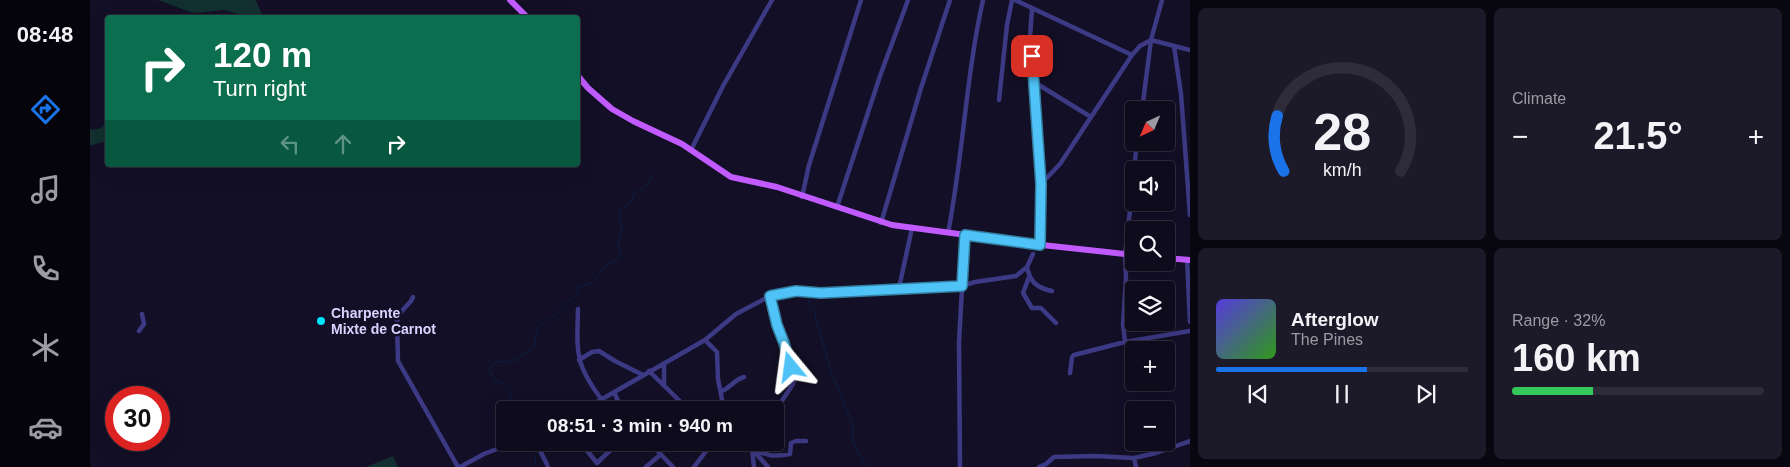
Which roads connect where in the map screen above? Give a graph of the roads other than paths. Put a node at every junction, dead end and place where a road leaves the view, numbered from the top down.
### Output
1 (510, 0) edge
2 (772, 0) edge
3 (861, 0) edge
4 (908, 0) edge
5 (950, 0) edge
6 (983, 0) edge
7 (1013, 0) edge
8 (1162, 0) edge
9 (1032, 8) junction
10 (525, 15) edge
11 (1151, 40) junction
12 (1174, 46) junction
13 (1190, 50) edge
14 (1132, 55) junction
15 (580, 78) edge
16 (1034, 82) junction
17 (1000, 100) dead end
18 (1143, 101) edge
19 (1091, 117) junction
20 (691, 150) junction
21 (1041, 184) junction
22 (802, 197) junction
23 (837, 207) junction
24 (1190, 215) edge
25 (882, 223) junction
26 (912, 228) junction
27 (948, 233) junction
28 (965, 235) junction
29 (1040, 245) junction
30 (1033, 254) dead end
31 (1125, 254) edge
32 (1175, 259) edge
33 (1188, 260) edge
34 (1027, 267) junction
35 (1126, 271) edge
36 (1029, 277) junction
37 (962, 286) junction
38 (899, 288) junction
39 (1052, 291) dead end
40 (770, 296) junction
41 (413, 297) dead end
42 (578, 309) dead end
43 (142, 314) dead end
44 (1190, 322) edge
45 (1056, 323) dead end
46 (1190, 330) edge
47 (139, 331) dead end
48 (705, 340) junction
49 (1130, 341) edge
50 (1125, 342) joint
51 (579, 360) junction
52 (664, 364) junction
53 (649, 371) junction
54 (1070, 373) dead end
55 (643, 375) junction
56 (744, 377) dead end
57 (664, 384) junction
58 (722, 391) junction
59 (614, 392) junction
60 (602, 400) joint
61 (618, 401) edge
62 (680, 401) edge
63 (723, 401) edge
64 (782, 401) edge
65 (806, 441) dead end
66 (1190, 441) edge
67 (496, 449) edge
68 (540, 451) edge
69 (587, 451) edge
70 (609, 451) edge
71 (657, 451) edge
72 (706, 451) edge
73 (752, 451) edge
74 (754, 451) edge
75 (757, 451) edge
76 (660, 455) junction
77 (1134, 458) junction
78 (459, 467) edge
79 (548, 467) edge
80 (646, 467) edge
81 (673, 467) edge
82 (694, 467) edge
83 (754, 467) edge
84 (768, 467) edge
85 (960, 467) edge
86 (1039, 467) edge
87 (1136, 467) edge

1 - 10 main road
2 - 20 street
3 - 22 street
4 - 23 street
5 - 25 street
6 - 27 street
7 - 9 street
7 - 17 street
8 - 11 street
9 - 14 street
9 - 16 street
11 - 12 street
11 - 14 street
11 - 18 street
12 - 13 street
12 - 24 street
14 - 19 street
15 - 20 main road
16 - 19 street
16 - 21 street
19 - 21 street
20 - 22 main road
21 - 29 street
22 - 23 main road
23 - 25 main road
25 - 26 main road
26 - 27 main road
26 - 38 street
27 - 28 main road
28 - 29 main road
28 - 37 street
29 - 31 main road
30 - 34 street
32 - 33 main road
33 - 44 street
34 - 36 street
34 - 37 street
35 - 50 street
36 - 39 street
36 - 45 street
37 - 38 street
37 - 85 street
38 - 40 street
40 - 48 street
40 - 64 street
41 - 78 street
42 - 51 street
43 - 47 street
46 - 49 street
48 - 52 street
48 - 58 street
50 - 54 street
51 - 55 street
51 - 60 street
52 - 53 street
52 - 57 street
53 - 55 street
53 - 57 street
55 - 59 street
56 - 58 street
57 - 62 street
58 - 63 street
59 - 60 street
59 - 61 street
65 - 75 street
66 - 77 street
67 - 78 street
68 - 79 street
69 - 70 street
71 - 76 street
72 - 82 street
73 - 83 street
74 - 84 street
76 - 80 street
76 - 81 street
77 - 86 street
77 - 87 street

